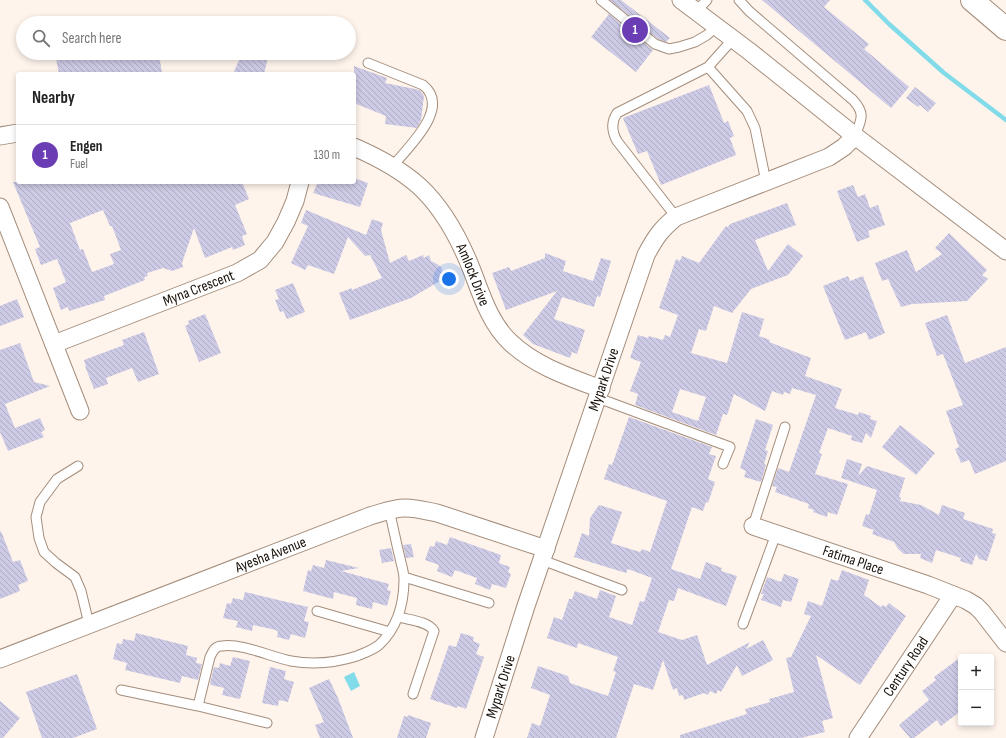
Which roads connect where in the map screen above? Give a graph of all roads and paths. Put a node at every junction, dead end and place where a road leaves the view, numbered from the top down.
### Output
1 (601, 0) edge
2 (681, 0) edge
3 (739, 0) edge
4 (972, 0) edge
5 (702, 6) edge
6 (716, 27) junction
7 (1006, 29) edge
8 (732, 39) junction
9 (368, 63) dead end
10 (708, 68) junction
11 (16, 133) edge
12 (0, 136) edge
13 (855, 136) junction
14 (356, 148) edge
15 (392, 167) junction
16 (766, 182) junction
17 (299, 184) edge
18 (0, 207) edge
19 (676, 217) junction
20 (1006, 251) edge
21 (54, 344) junction
22 (599, 393) junction
23 (80, 411) dead end
24 (785, 427) dead end
25 (723, 464) dead end
26 (78, 466) dead end
27 (389, 510) junction
28 (753, 526) joint
29 (776, 534) junction
30 (544, 554) junction
31 (404, 577) junction
32 (622, 590) dead end
33 (954, 595) junction
34 (489, 603) dead end
35 (317, 611) dead end
36 (399, 617) junction
37 (89, 624) junction
38 (743, 624) dead end
39 (390, 632) junction
40 (1006, 643) edge
41 (0, 659) edge
42 (121, 690) dead end
43 (414, 694) dead end
44 (198, 706) junction
45 (267, 723) dead end
46 (484, 738) edge
47 (858, 738) edge

1 - 6 lane
2 - 5 street
3 - 13 lane
4 - 7 main road
5 - 6 street
6 - 8 street
8 - 10 lane
8 - 13 street
9 - 15 lane
10 - 16 lane
10 - 19 lane
11 - 12 street
13 - 16 street, Mypark Drive
13 - 20 street
14 - 15 street, Amlock Drive
15 - 22 street, Amlock Drive
16 - 19 street, Mypark Drive
17 - 21 street, Myna Crescent
18 - 21 street
19 - 22 street, Mypark Drive
21 - 23 street
22 - 25 lane
22 - 30 street, Mypark Drive
24 - 28 lane
26 - 37 lane
27 - 30 street, Ayesha Avenue
27 - 31 lane
27 - 37 street, Ayesha Avenue
28 - 29 street, Fatima Place
29 - 33 street, Fatima Place
29 - 38 lane
30 - 32 lane
30 - 46 street, Mypark Drive
31 - 34 lane
31 - 36 lane
33 - 40 street, Fatima Place
33 - 47 street, Century Road
35 - 39 lane
36 - 39 lane
36 - 43 lane
37 - 41 street, Ayesha Avenue
39 - 44 lane
42 - 44 lane
44 - 45 lane

